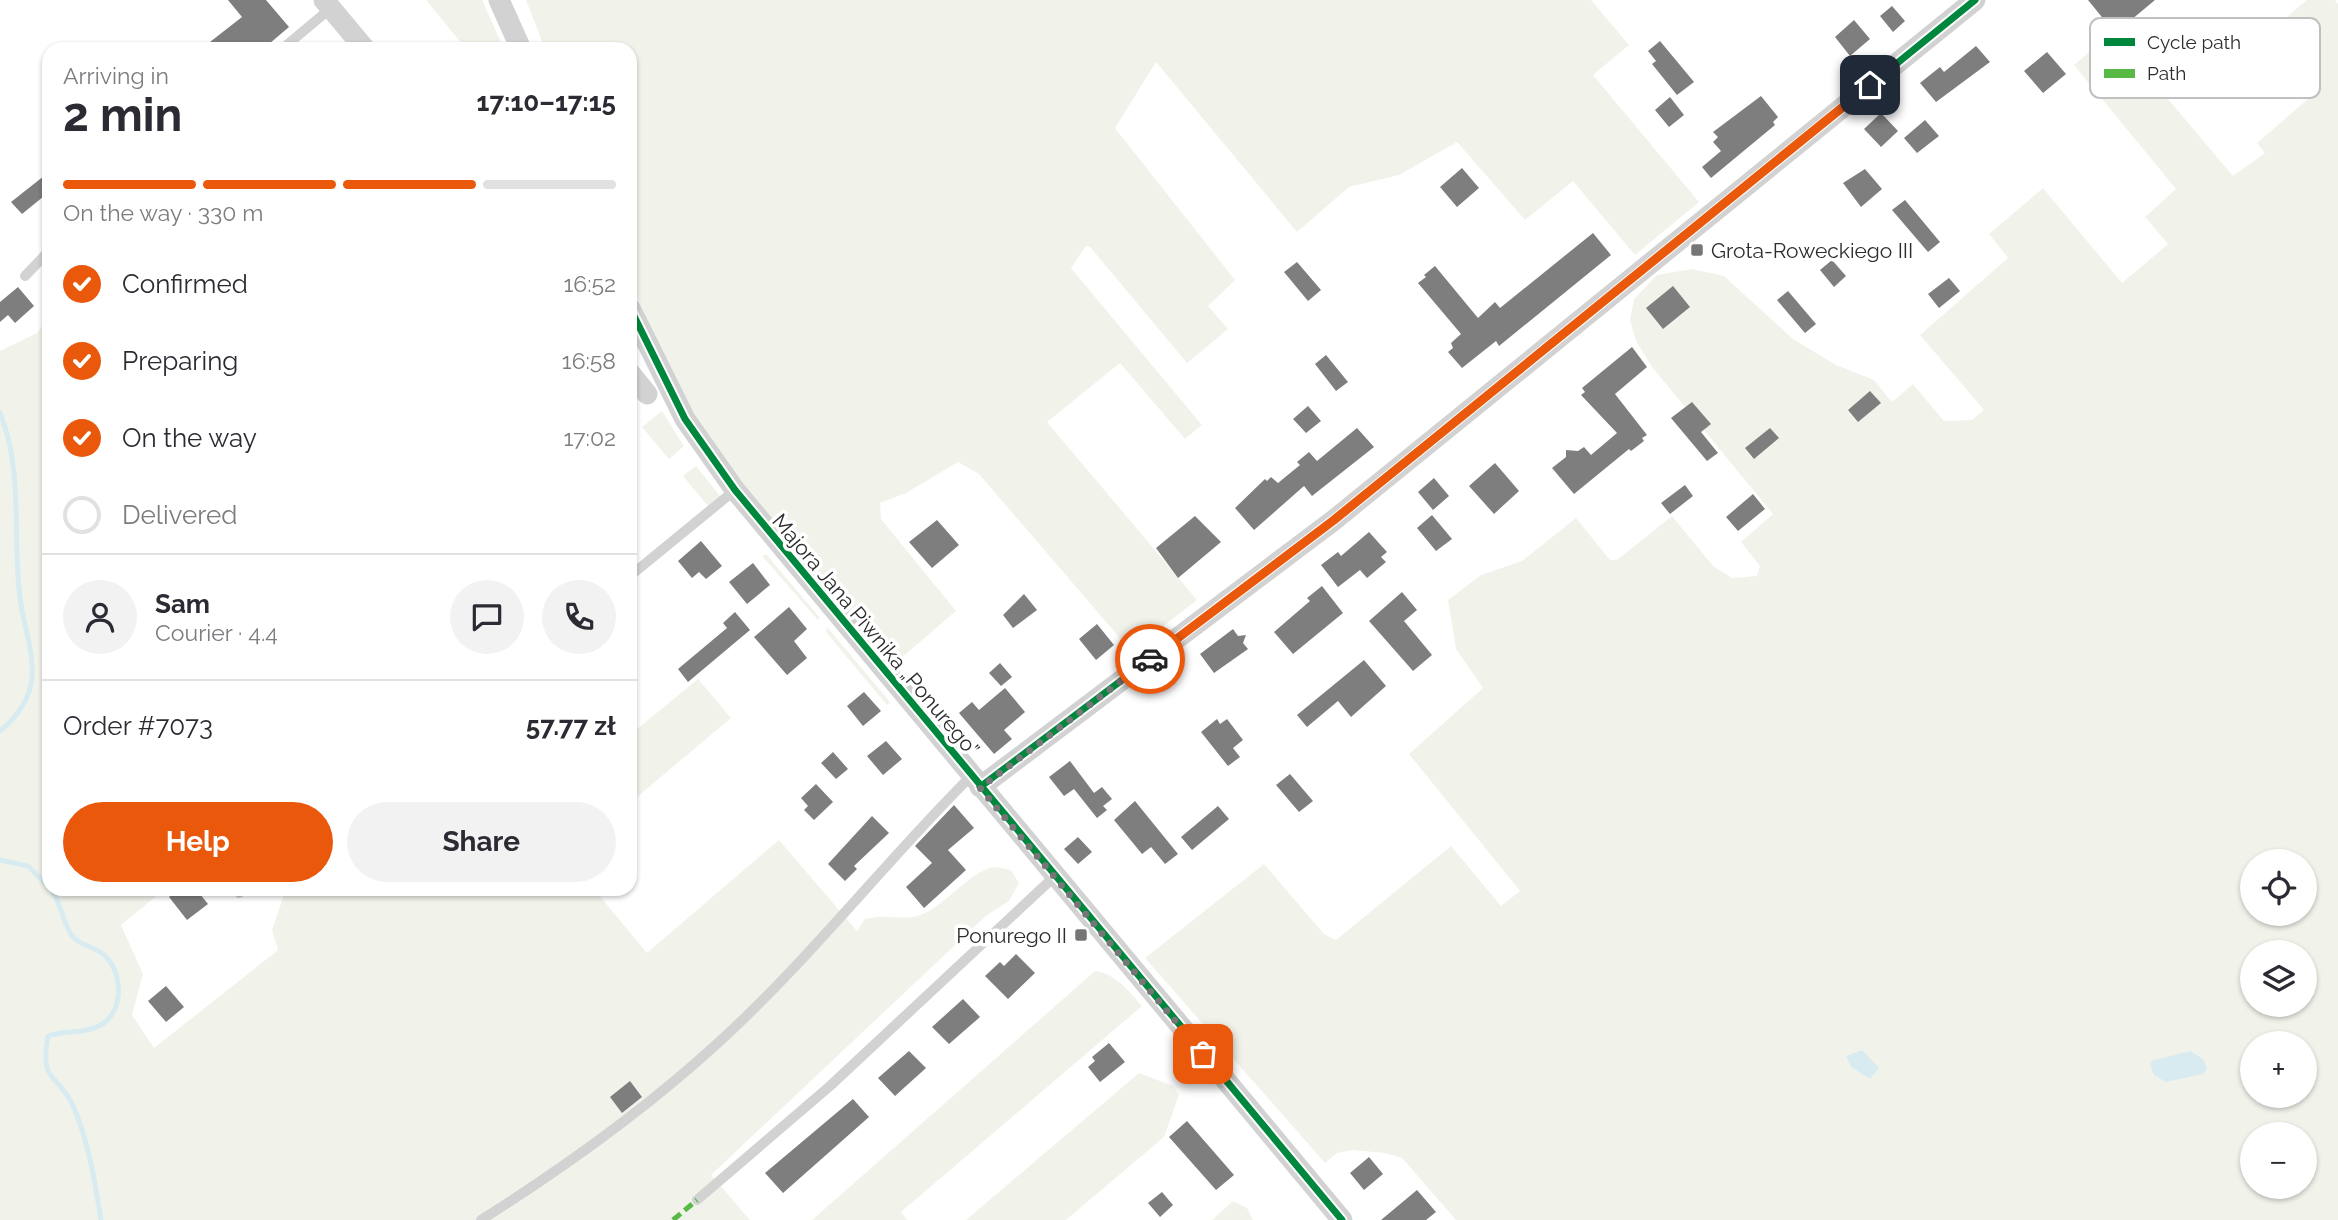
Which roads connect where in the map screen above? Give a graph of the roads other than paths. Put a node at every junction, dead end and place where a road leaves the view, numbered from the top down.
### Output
1 (499, 0) edge
2 (1975, 0) edge
3 (328, 4) edge
4 (289, 42) edge
5 (359, 42) edge
6 (518, 42) edge
7 (42, 258) edge
8 (24, 276) dead end
9 (637, 323) edge
10 (637, 382) edge
11 (647, 394) dead end
12 (735, 490) junction
13 (637, 570) edge
14 (976, 782) junction
15 (1055, 876) junction
16 (697, 1200) dead end
17 (481, 1220) edge
18 (1342, 1220) edge

1 - 6 street
2 - 14 street
3 - 4 lane
3 - 5 street
7 - 8 lane
9 - 12 street, Majora Jana Piwnika „Ponurego”
10 - 11 street
12 - 13 lane
12 - 14 street, Majora Jana Piwnika „Ponurego”
14 - 15 street, Majora Jana Piwnika „Ponurego”
14 - 17 lane
15 - 16 lane
15 - 18 street, Majora Jana Piwnika „Ponurego”

